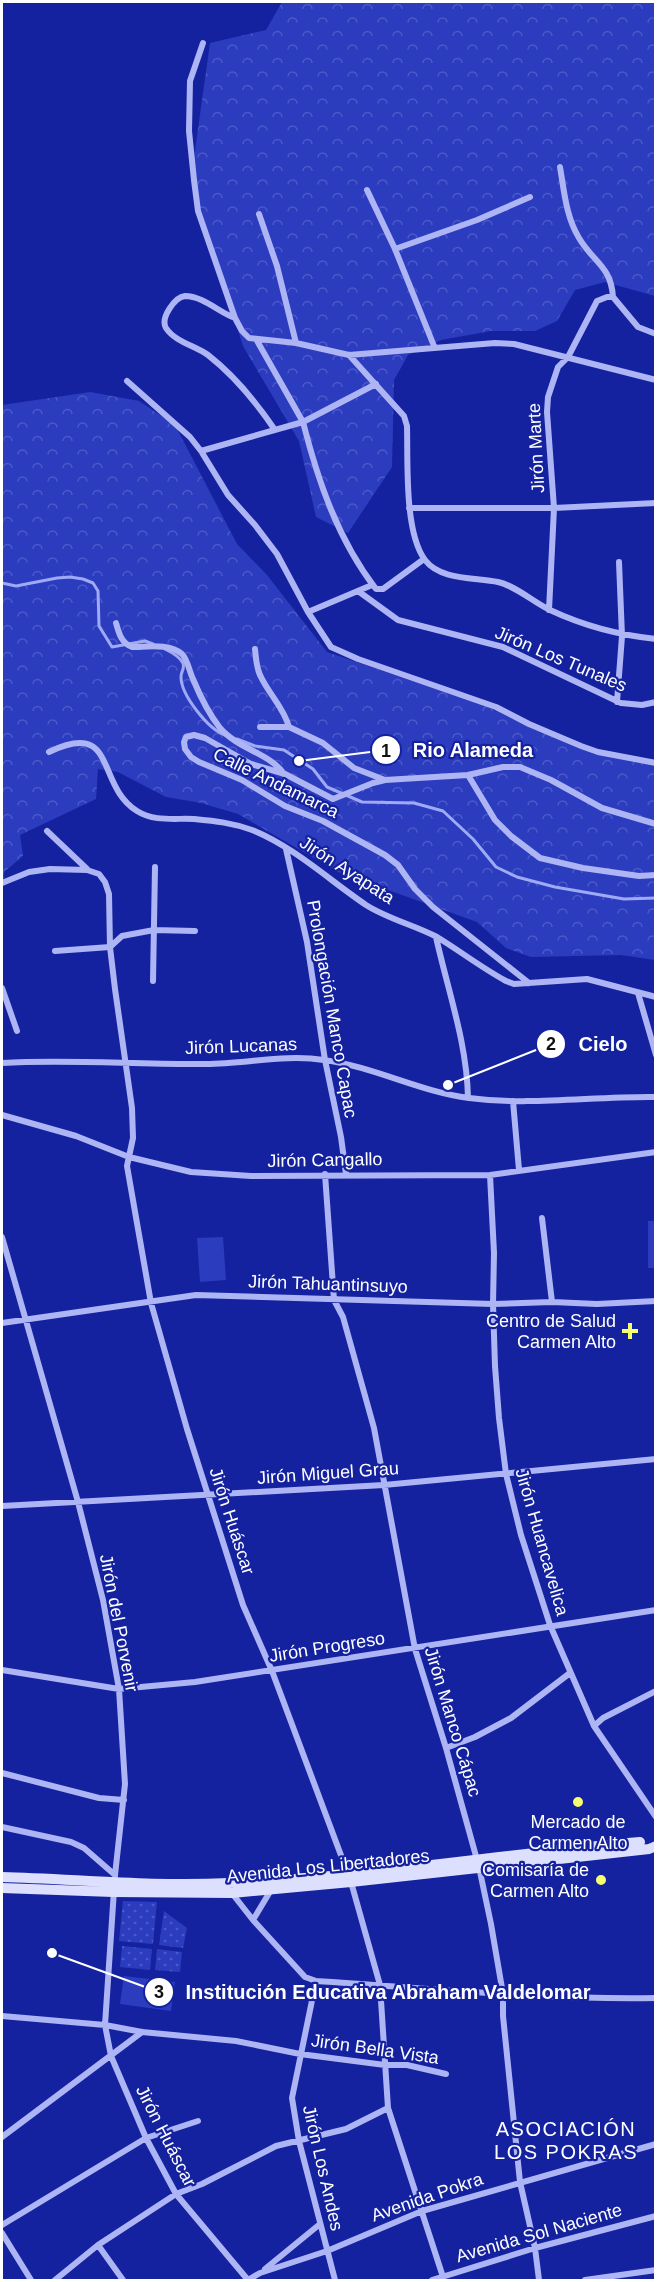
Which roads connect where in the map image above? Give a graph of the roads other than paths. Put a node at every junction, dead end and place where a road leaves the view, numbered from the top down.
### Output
1 (203, 43) dead end
2 (560, 166) dead end
3 (366, 190) dead end
4 (530, 197) dead end
5 (259, 214) dead end
6 (395, 249) junction
7 (613, 297) junction
8 (236, 318) junction
9 (656, 334) edge
10 (256, 339) junction
11 (296, 344) junction
12 (434, 346) junction
13 (349, 355) junction
14 (568, 357) junction
15 (656, 380) edge
16 (127, 381) dead end
17 (376, 384) junction
18 (303, 422) junction
19 (276, 430) junction
20 (201, 451) junction
21 (656, 503) edge
22 (409, 508) junction
23 (554, 508) junction
24 (424, 560) junction
25 (620, 562) dead end
26 (372, 585) junction
27 (358, 591) junction
28 (549, 610) junction
29 (308, 612) junction
30 (116, 622) dead end
31 (622, 636) junction
32 (656, 639) edge
33 (255, 649) dead end
34 (617, 702) junction
35 (656, 702) edge
36 (260, 727) dead end
37 (289, 727) junction
38 (49, 752) dead end
39 (656, 763) edge
40 (285, 774) junction
41 (468, 775) junction
42 (386, 780) junction
43 (656, 824) edge
44 (47, 831) dead end
45 (286, 849) junction
46 (155, 867) dead end
47 (87, 870) junction
48 (656, 875) edge
49 (2, 883) edge
50 (154, 930) junction
51 (195, 931) dead end
52 (436, 937) junction
53 (111, 947) junction
54 (55, 951) dead end
55 (153, 981) dead end
56 (529, 983) junction
57 (2, 988) edge
58 (638, 993) junction
59 (656, 997) edge
60 (17, 1031) dead end
61 (656, 1055) edge
62 (325, 1060) junction
63 (2, 1063) edge
64 (124, 1063) junction
65 (656, 1097) edge
66 (468, 1098) junction
67 (513, 1101) junction
68 (2, 1115) edge
69 (656, 1152) edge
70 (129, 1157) junction
71 (519, 1170) junction
72 (325, 1174) junction
73 (346, 1174) junction
74 (490, 1175) junction
75 (542, 1218) dead end
76 (2, 1237) edge
77 (334, 1300) junction
78 (656, 1301) edge
79 (552, 1302) junction
80 (152, 1303) junction
81 (493, 1304) junction
82 (25, 1319) junction
83 (2, 1323) edge
84 (656, 1459) edge
85 (506, 1474) junction
86 (384, 1485) junction
87 (207, 1496) junction
88 (78, 1502) junction
89 (2, 1506) edge
90 (656, 1610) edge
91 (550, 1625) junction
92 (415, 1649) junction
93 (2, 1670) edge
94 (272, 1671) junction
95 (570, 1673) junction
96 (119, 1689) junction
97 (656, 1691) edge
98 (594, 1726) junction
99 (446, 1748) junction
100 (2, 1773) edge
101 (124, 1800) junction
102 (656, 1817) edge
103 (2, 1827) edge
104 (656, 1841) edge
105 (656, 1846) edge
106 (478, 1863) junction
107 (2, 1877) edge
108 (350, 1878) junction
109 (114, 1883) junction
110 (271, 1885) junction
111 (2, 1888) edge
112 (229, 1888) junction
113 (253, 1920) junction
114 (316, 1981) junction
115 (380, 1985) junction
116 (503, 1994) junction
117 (656, 1998) edge
118 (2, 2016) edge
119 (105, 2025) junction
120 (142, 2032) junction
121 (300, 2054) junction
122 (111, 2056) junction
123 (385, 2065) junction
124 (446, 2074) dead end
125 (388, 2108) junction
126 (198, 2121) dead end
127 (2, 2137) edge
128 (146, 2138) junction
129 (299, 2141) junction
130 (656, 2144) edge
131 (520, 2182) junction
132 (176, 2194) junction
133 (422, 2211) junction
134 (656, 2216) edge
135 (320, 2224) junction
136 (2, 2225) edge
137 (2, 2233) edge
138 (98, 2245) junction
139 (535, 2248) junction
140 (327, 2251) junction
141 (656, 2270) edge
142 (260, 2273) junction
143 (443, 2278) edge
144 (612, 2279) edge
145 (31, 2280) edge
146 (56, 2280) edge
147 (123, 2280) edge
148 (248, 2280) edge
149 (335, 2280) edge
150 (432, 2280) edge
151 (539, 2280) edge
152 (585, 2280) edge

1 - 8 street
2 - 7 street
3 - 6 street
4 - 6 street
5 - 11 street
6 - 12 street
7 - 9 street
7 - 14 street, Jirón Marte
8 - 10 street
8 - 19 street
10 - 11 street
10 - 18 street
11 - 13 street
12 - 13 street
12 - 14 street
13 - 17 street
14 - 15 street
14 - 23 street, Jirón Marte
16 - 20 street
17 - 18 street
17 - 22 street
18 - 19 street
18 - 26 street
19 - 20 street
20 - 29 street
21 - 23 street
22 - 23 street
22 - 24 street
23 - 28 street, Jirón Marte
24 - 26 street
24 - 28 street
25 - 31 street
26 - 27 street
27 - 29 street
27 - 34 street, Jirón Los Tunales
28 - 31 street
29 - 39 street
30 - 40 street
31 - 32 street
31 - 34 street
33 - 37 street
34 - 35 street, Jirón Los Tunales
36 - 37 street
37 - 42 street
38 - 45 street, Jirón Ayapata
40 - 42 street, Calle Andamarca
40 - 56 street, Calle Andamarca
41 - 42 street, Calle Andamarca
41 - 43 street, Calle Andamarca
41 - 48 street
44 - 47 street, Jirón Huáscar
45 - 52 street, Jirón Ayapata
45 - 62 street, Prolongación Manco Capac
46 - 50 street
47 - 49 street
47 - 53 street, Jirón Huáscar
50 - 51 street
50 - 53 street
50 - 55 street
52 - 56 street, Jirón Ayapata
52 - 66 street
53 - 54 street
53 - 64 street, Jirón Huáscar
56 - 58 street, Jirón Ayapata
57 - 60 street
58 - 59 street, Jirón Ayapata
58 - 61 street
62 - 64 street, Jirón Lucanas
62 - 66 street, Jirón Lucanas
62 - 73 street, Prolongación Manco Capac
63 - 64 street, Jirón Lucanas
64 - 70 street, Jirón Huáscar
65 - 67 street, Jirón Lucanas
66 - 67 street, Jirón Lucanas
67 - 71 street
68 - 70 street, Jirón Cangallo
69 - 71 street, Jirón Cangallo
70 - 72 street, Jirón Cangallo
70 - 80 street, Jirón Huáscar
71 - 74 street, Jirón Cangallo
72 - 73 street, Jirón Cangallo
72 - 77 street, Jirón Manco Cápac
73 - 74 street, Jirón Cangallo
74 - 81 street, Jirón Huancavelica
75 - 79 street
76 - 82 street, Jirón del Porvenir
77 - 80 street, Jirón Tahuantinsuyo
77 - 81 street, Jirón Tahuantinsuyo
77 - 86 street, Jirón Manco Cápac
78 - 79 street, Jirón Tahuantinsuyo
79 - 81 street, Jirón Tahuantinsuyo
80 - 82 street, Jirón Tahuantinsuyo
80 - 87 street, Jirón Huáscar
81 - 85 street, Jirón Huancavelica
82 - 83 street, Jirón Tahuantinsuyo
82 - 88 street, Jirón del Porvenir
84 - 85 street, Jirón Miguel Grau
85 - 86 street, Jirón Miguel Grau
85 - 91 street, Jirón Huancavelica
86 - 87 street, Jirón Miguel Grau
86 - 92 street, Jirón Manco Cápac
87 - 88 street, Jirón Miguel Grau
87 - 94 street, Jirón Huáscar
88 - 89 street, Jirón Miguel Grau
88 - 96 street, Jirón del Porvenir
90 - 91 street, Jirón Progreso
91 - 92 street, Jirón Progreso
91 - 95 street, Jirón Huancavelica
92 - 94 street, Jirón Progreso
92 - 99 street, Jirón Manco Cápac
93 - 96 street, Jirón Progreso
94 - 96 street, Jirón Progreso
94 - 108 street, Jirón Huáscar
95 - 98 street, Jirón Huancavelica
95 - 99 street
96 - 101 street, Jirón del Porvenir
97 - 98 street
98 - 102 street, Jirón Huancavelica
99 - 106 street, Jirón Manco Cápac
100 - 101 street
101 - 109 street, Jirón del Porvenir
103 - 109 street
104 - 106 street, Avenida Los Libertadores
105 - 106 street, Avenida Los Libertadores
106 - 108 street, Avenida Los Libertadores
106 - 116 street, Jirón Manco Cápac
107 - 109 street, Avenida Los Libertadores
108 - 110 street, Avenida Los Libertadores
108 - 115 street, Jirón Huáscar
109 - 111 street, Avenida Los Libertadores
109 - 112 street, Avenida Los Libertadores
109 - 119 street, Jirón del Porvenir
110 - 112 street, Avenida Los Libertadores
110 - 113 street
112 - 113 street
113 - 114 street
114 - 115 street
114 - 121 street, Jirón Los Andes
115 - 116 street
115 - 123 street, Jirón Huáscar
116 - 117 street
116 - 131 street, Jirón Manco Cápac
118 - 119 street, Jirón Bella Vista
119 - 120 street, Jirón Bella Vista
119 - 122 street, Jirón Huáscar
120 - 121 street, Jirón Bella Vista
120 - 122 street
121 - 123 street, Jirón Bella Vista
121 - 129 street, Jirón Los Andes
122 - 127 street
122 - 128 street, Jirón Huáscar
123 - 124 street, Jirón Bella Vista
123 - 125 street, Jirón Huáscar
125 - 129 street
125 - 133 street, Jirón Huáscar
126 - 128 street
128 - 132 street, Jirón Huáscar
128 - 136 street
129 - 132 street
129 - 135 street, Jirón Los Andes
130 - 131 street, Avenida Pokra
131 - 133 street, Avenida Pokra
131 - 139 street, Jirón Manco Cápac
132 - 138 street
132 - 148 street, Jirón Huáscar
133 - 140 street, Avenida Pokra
133 - 143 street, Jirón Huáscar
134 - 139 street, Avenida Sol Naciente
135 - 140 street, Jirón Los Andes
135 - 142 street
137 - 145 street
138 - 146 street
138 - 147 street
139 - 143 street, Avenida Sol Naciente
139 - 151 street, Jirón Manco Cápac
140 - 142 street, Avenida Pokra
140 - 149 street, Jirón Los Andes
141 - 144 street
142 - 148 street, Avenida Pokra
143 - 150 street, Avenida Sol Naciente
144 - 152 street

